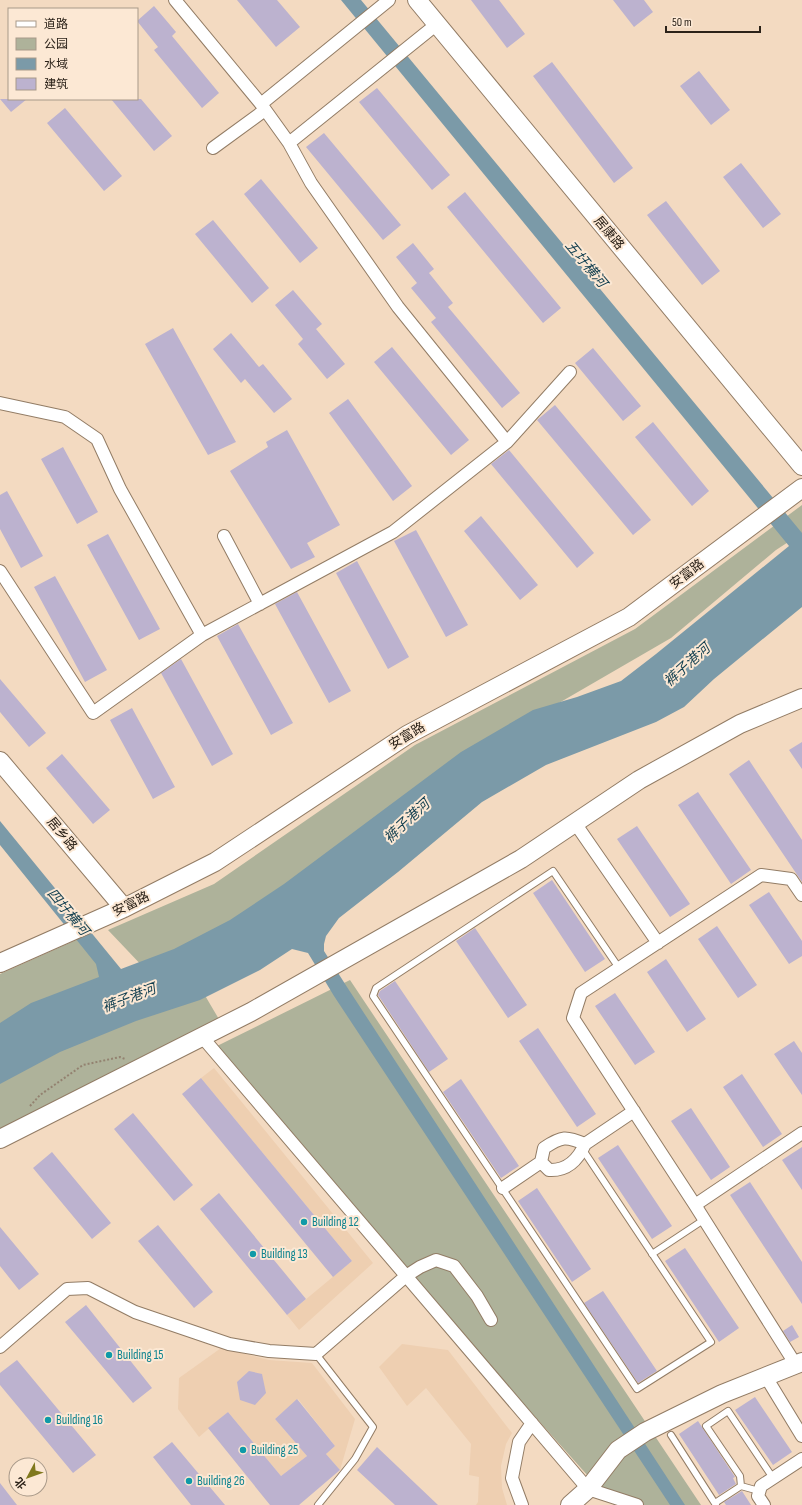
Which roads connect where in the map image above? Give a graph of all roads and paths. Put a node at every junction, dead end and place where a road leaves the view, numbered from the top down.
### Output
1 (175, 0) edge
2 (389, 0) edge
3 (417, 0) edge
4 (437, 24) junction
5 (263, 107) junction
6 (289, 143) junction
7 (213, 148) dead end
8 (570, 372) dead end
9 (0, 403) edge
10 (506, 442) junction
11 (802, 466) edge
12 (802, 488) edge
13 (224, 536) dead end
14 (0, 571) edge
15 (260, 604) junction
16 (202, 634) junction
17 (802, 698) edge
18 (0, 761) edge
19 (575, 823) junction
20 (802, 896) edge
21 (124, 908) junction
22 (658, 943) junction
23 (0, 963) edge
24 (619, 968) junction
25 (202, 1038) junction
26 (144, 1067) junction
27 (26, 1111) dead end
28 (634, 1111) junction
29 (802, 1133) edge
30 (0, 1139) edge
31 (584, 1147) junction
32 (541, 1162) junction
33 (503, 1188) junction
34 (695, 1205) junction
35 (705, 1219) junction
36 (652, 1254) junction
37 (406, 1276) junction
38 (491, 1320) dead end
39 (0, 1348) edge
40 (316, 1354) junction
41 (799, 1363) edge
42 (766, 1377) junction
43 (532, 1423) junction
44 (671, 1436) dead end
45 (802, 1436) edge
46 (802, 1459) edge
47 (773, 1478) junction
48 (741, 1486) junction
49 (588, 1489) junction
50 (759, 1491) junction
51 (716, 1504) edge
52 (318, 1505) edge
53 (522, 1505) edge
54 (570, 1505) edge
55 (637, 1505) edge
56 (764, 1505) edge

1 - 5 street
2 - 5 street
3 - 4 street, 居康路
4 - 6 street
4 - 11 street, 居康路
5 - 6 street
5 - 7 street
6 - 10 street
8 - 10 street
9 - 16 street
10 - 15 street
12 - 21 street, 安富路
13 - 15 street
14 - 16 street
15 - 16 street
17 - 19 street
18 - 21 street, 居乡路
19 - 22 street
19 - 25 street
20 - 22 street
21 - 23 street, 安富路
22 - 24 street
24 - 28 street
24 - 33 lane
25 - 26 street
25 - 37 street
26 - 27 path
26 - 30 street
28 - 31 street
28 - 34 street
29 - 34 street
31 - 32 street
31 - 32 street
31 - 36 lane
32 - 33 street
33 - 36 lane
34 - 35 street
35 - 36 lane
35 - 41 street
37 - 38 street
37 - 40 street
37 - 43 street
39 - 40 street
40 - 52 lane
41 - 42 street
42 - 45 street
42 - 49 street
43 - 49 street
43 - 53 street
44 - 51 lane
46 - 47 street
47 - 48 lane
47 - 50 street
48 - 50 lane
48 - 51 lane
49 - 54 street
49 - 55 street
50 - 56 street

